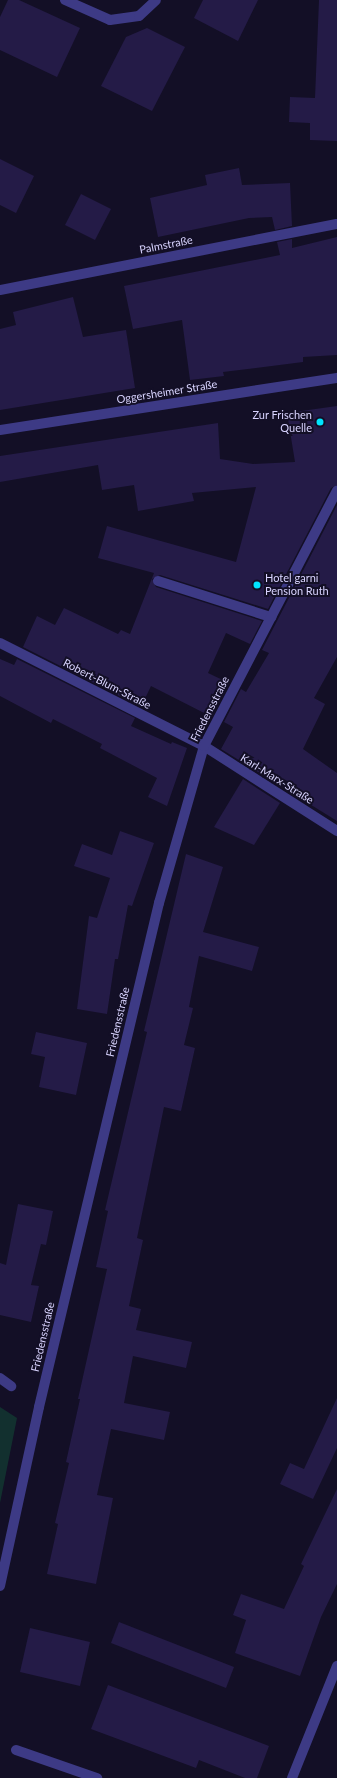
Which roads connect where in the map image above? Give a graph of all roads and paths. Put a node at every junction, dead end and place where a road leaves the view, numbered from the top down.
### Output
1 (65, 0) edge
2 (156, 0) edge
3 (337, 224) edge
4 (0, 290) edge
5 (337, 378) edge
6 (0, 430) edge
7 (337, 491) edge
8 (158, 581) dead end
9 (271, 617) junction
10 (0, 643) edge
11 (204, 746) junction
12 (337, 831) edge
13 (0, 1378) edge
14 (11, 1386) dead end
15 (0, 1586) edge
16 (337, 1666) edge
17 (16, 1750) dead end
18 (97, 1778) edge
19 (292, 1778) edge

1 - 2 street
3 - 4 street, Palmstraße
5 - 6 street, Oggersheimer Straße
7 - 9 street, Friedensstraße
8 - 9 street
9 - 11 street, Friedensstraße
10 - 11 street, Robert-Blum-Straße
11 - 12 street, Karl-Marx-Straße
11 - 15 street, Friedensstraße
13 - 14 street
16 - 19 street
17 - 18 street

